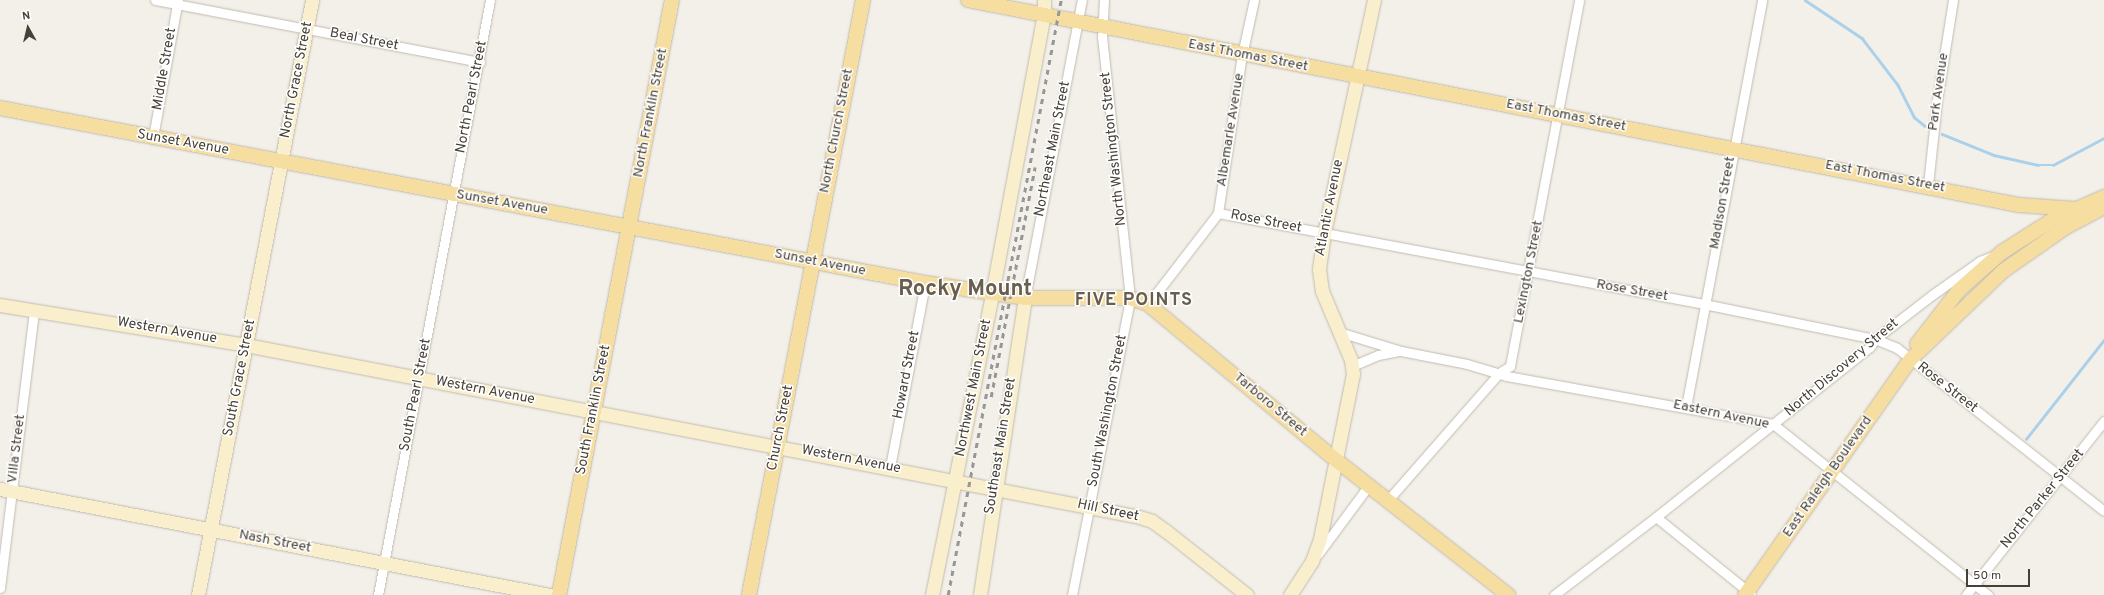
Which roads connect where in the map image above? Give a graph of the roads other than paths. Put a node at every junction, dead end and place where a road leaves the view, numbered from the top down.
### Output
1 (155, 0) edge
2 (312, 0) edge
3 (490, 0) edge
4 (672, 0) edge
5 (863, 0) edge
6 (968, 0) edge
7 (1044, 0) edge
8 (1082, 0) edge
9 (1104, 0) edge
10 (1254, 0) edge
11 (1374, 0) edge
12 (1579, 0) edge
13 (1762, 0) edge
14 (1953, 0) edge
15 (178, 2) edge
16 (1051, 16) junction
17 (1076, 20) junction
18 (1102, 26) junction
19 (307, 29) junction
20 (1242, 55) junction
21 (480, 62) junction
22 (1357, 77) junction
23 (0, 108) edge
24 (1557, 114) junction
25 (153, 137) junction
26 (1733, 148) junction
27 (281, 160) junction
28 (1928, 185) junction
29 (454, 195) junction
30 (2104, 197) edge
31 (2019, 204) junction
32 (2104, 207) edge
33 (2076, 209) junction
34 (1218, 213) junction
35 (630, 226) junction
36 (2036, 229) junction
37 (1324, 233) junction
38 (2002, 252) junction
39 (2020, 258) junction
40 (812, 262) junction
41 (1529, 273) junction
42 (925, 283) junction
43 (998, 295) junction
44 (1024, 298) junction
45 (1130, 298) junction
46 (1148, 304) junction
47 (1704, 304) junction
48 (0, 305) edge
49 (34, 310) junction
50 (1339, 332) junction
51 (1875, 339) junction
52 (246, 345) junction
53 (1401, 351) junction
54 (1911, 359) junction
55 (1352, 366) junction
56 (1499, 373) junction
57 (418, 378) junction
58 (1686, 407) junction
59 (594, 413) junction
60 (2104, 421) edge
61 (1773, 424) junction
62 (778, 446) junction
63 (1336, 460) junction
64 (890, 467) junction
65 (1831, 470) junction
66 (2061, 478) junction
67 (956, 480) junction
68 (969, 484) joint
69 (1369, 485) junction
70 (994, 489) junction
71 (6, 490) edge
72 (1388, 500) junction
73 (1089, 507) junction
74 (2104, 512) edge
75 (1656, 517) junction
76 (210, 529) junction
77 (1312, 561) junction
78 (384, 564) junction
79 (1974, 584) junction
80 (0, 588) edge
81 (1748, 594) edge
82 (198, 595) edge
83 (378, 595) edge
84 (550, 595) edge
85 (559, 595) edge
86 (749, 595) edge
87 (932, 595) edge
88 (980, 595) edge
89 (1072, 595) edge
90 (1247, 595) edge
91 (1290, 595) edge
92 (1508, 595) edge
93 (1554, 595) edge
94 (1966, 595) edge
95 (1988, 595) edge

1 - 15 street, Beal Street
2 - 19 street, North Grace Street
3 - 21 street, North Pearl Street
4 - 35 main road, North Franklin Street
5 - 40 main road, North Church Street
6 - 16 main road, East Thomas Street
7 - 16 street, Northwest Main Street
8 - 17 street, Northeast Main Street
9 - 18 street, North Washington Street
10 - 20 street, Albemarle Avenue
11 - 22 street, Atlantic Avenue
12 - 24 street, Lexington Street
13 - 26 street, Madison Street
14 - 28 street, Park Avenue
15 - 19 street, Beal Street
15 - 25 street, Middle Street
16 - 17 main road, East Thomas Street
16 - 43 street, Northwest Main Street
17 - 18 main road, East Thomas Street
17 - 44 street, Northeast Main Street
18 - 20 main road, East Thomas Street
18 - 45 street, North Washington Street
19 - 21 street, Beal Street
19 - 27 street, North Grace Street
20 - 22 main road, East Thomas Street
20 - 34 street, Albemarle Avenue
21 - 29 street, North Pearl Street
22 - 24 main road, East Thomas Street
22 - 37 street, Atlantic Avenue
23 - 25 main road, Sunset Avenue
24 - 26 main road, East Thomas Street
24 - 41 street, Lexington Street
25 - 27 main road, Sunset Avenue
26 - 28 main road, East Thomas Street
26 - 47 street, Madison Street
27 - 29 main road, Sunset Avenue
27 - 52 street, South Grace Street
28 - 31 main road, East Thomas Street
29 - 35 main road, Sunset Avenue
29 - 57 street, South Pearl Street
30 - 33 main road, East Raleigh Boulevard
31 - 33 main road, East Thomas Street
31 - 36 main road
32 - 39 main road, East Raleigh Boulevard
33 - 36 main road, East Raleigh Boulevard
34 - 37 street, Rose Street
34 - 46 street, Rose Street
35 - 40 main road, Sunset Avenue
35 - 59 main road, South Franklin Street
36 - 38 main road, East Raleigh Boulevard
36 - 39 main road
37 - 41 street, Rose Street
37 - 50 street, Atlantic Avenue
38 - 51 street, North Discovery Street
38 - 54 main road, East Raleigh Boulevard
39 - 54 main road, East Raleigh Boulevard
40 - 42 main road, Sunset Avenue
40 - 62 main road, Church Street
41 - 47 street, Rose Street
41 - 56 street, Lexington Street
42 - 43 main road, Sunset Avenue
42 - 64 street, Howard Street
43 - 44 main road, Tarboro Street
43 - 67 street, Northwest Main Street
44 - 45 main road, Tarboro Street
44 - 70 street, Southeast Main Street
45 - 46 main road, Tarboro Street
45 - 73 street, South Washington Street
46 - 63 main road, Tarboro Street
47 - 51 street, Rose Street
47 - 58 street, Madison Street
48 - 49 street, Western Avenue
49 - 52 street, Western Avenue
49 - 71 street, Villa Street
50 - 53 street, Eastern Avenue
50 - 55 street, Atlantic Avenue
51 - 54 street, Rose Street
51 - 61 street, North Discovery Street
52 - 57 street, Western Avenue
52 - 76 street, South Grace Street
53 - 55 street
53 - 56 street, Eastern Avenue
54 - 65 main road, East Raleigh Boulevard
54 - 66 street, Rose Street
55 - 63 street, Atlantic Avenue
56 - 58 street, Eastern Avenue
56 - 72 street, Lexington Street
57 - 59 street, Western Avenue
57 - 78 street, South Pearl Street
58 - 61 street, Eastern Avenue
59 - 62 street, Western Avenue
59 - 85 main road, South Franklin Street
60 - 66 street, North Parker Street
61 - 65 street, Eastern Avenue
61 - 75 street, North Discovery Street
62 - 64 street, Western Avenue
62 - 86 main road, Church Street
63 - 69 main road, Tarboro Street
63 - 77 street, Atlantic Avenue
64 - 67 street, Western Avenue
65 - 79 street, Eastern Avenue
65 - 81 main road, East Raleigh Boulevard
66 - 74 street, Rose Street
66 - 79 street, North Parker Street
67 - 68 street, Western Avenue
67 - 87 street, Northwest Main Street
68 - 70 street, Hill Street
69 - 72 main road, Tarboro Street
69 - 77 street
70 - 73 street, Hill Street
70 - 88 street, Southeast Main Street
71 - 76 street, Nash Street
71 - 80 street, Villa Street
72 - 92 main road, Tarboro Street
73 - 89 street, South Washington Street
73 - 90 street, Hill Street
75 - 81 street
75 - 93 street, North Discovery Street
76 - 78 street, Nash Street
76 - 82 street, South Grace Street
77 - 91 street, Atlantic Avenue
78 - 83 street, South Pearl Street
78 - 84 street, Nash Street
79 - 94 street, North Parker Street
79 - 95 street, Eastern Avenue

